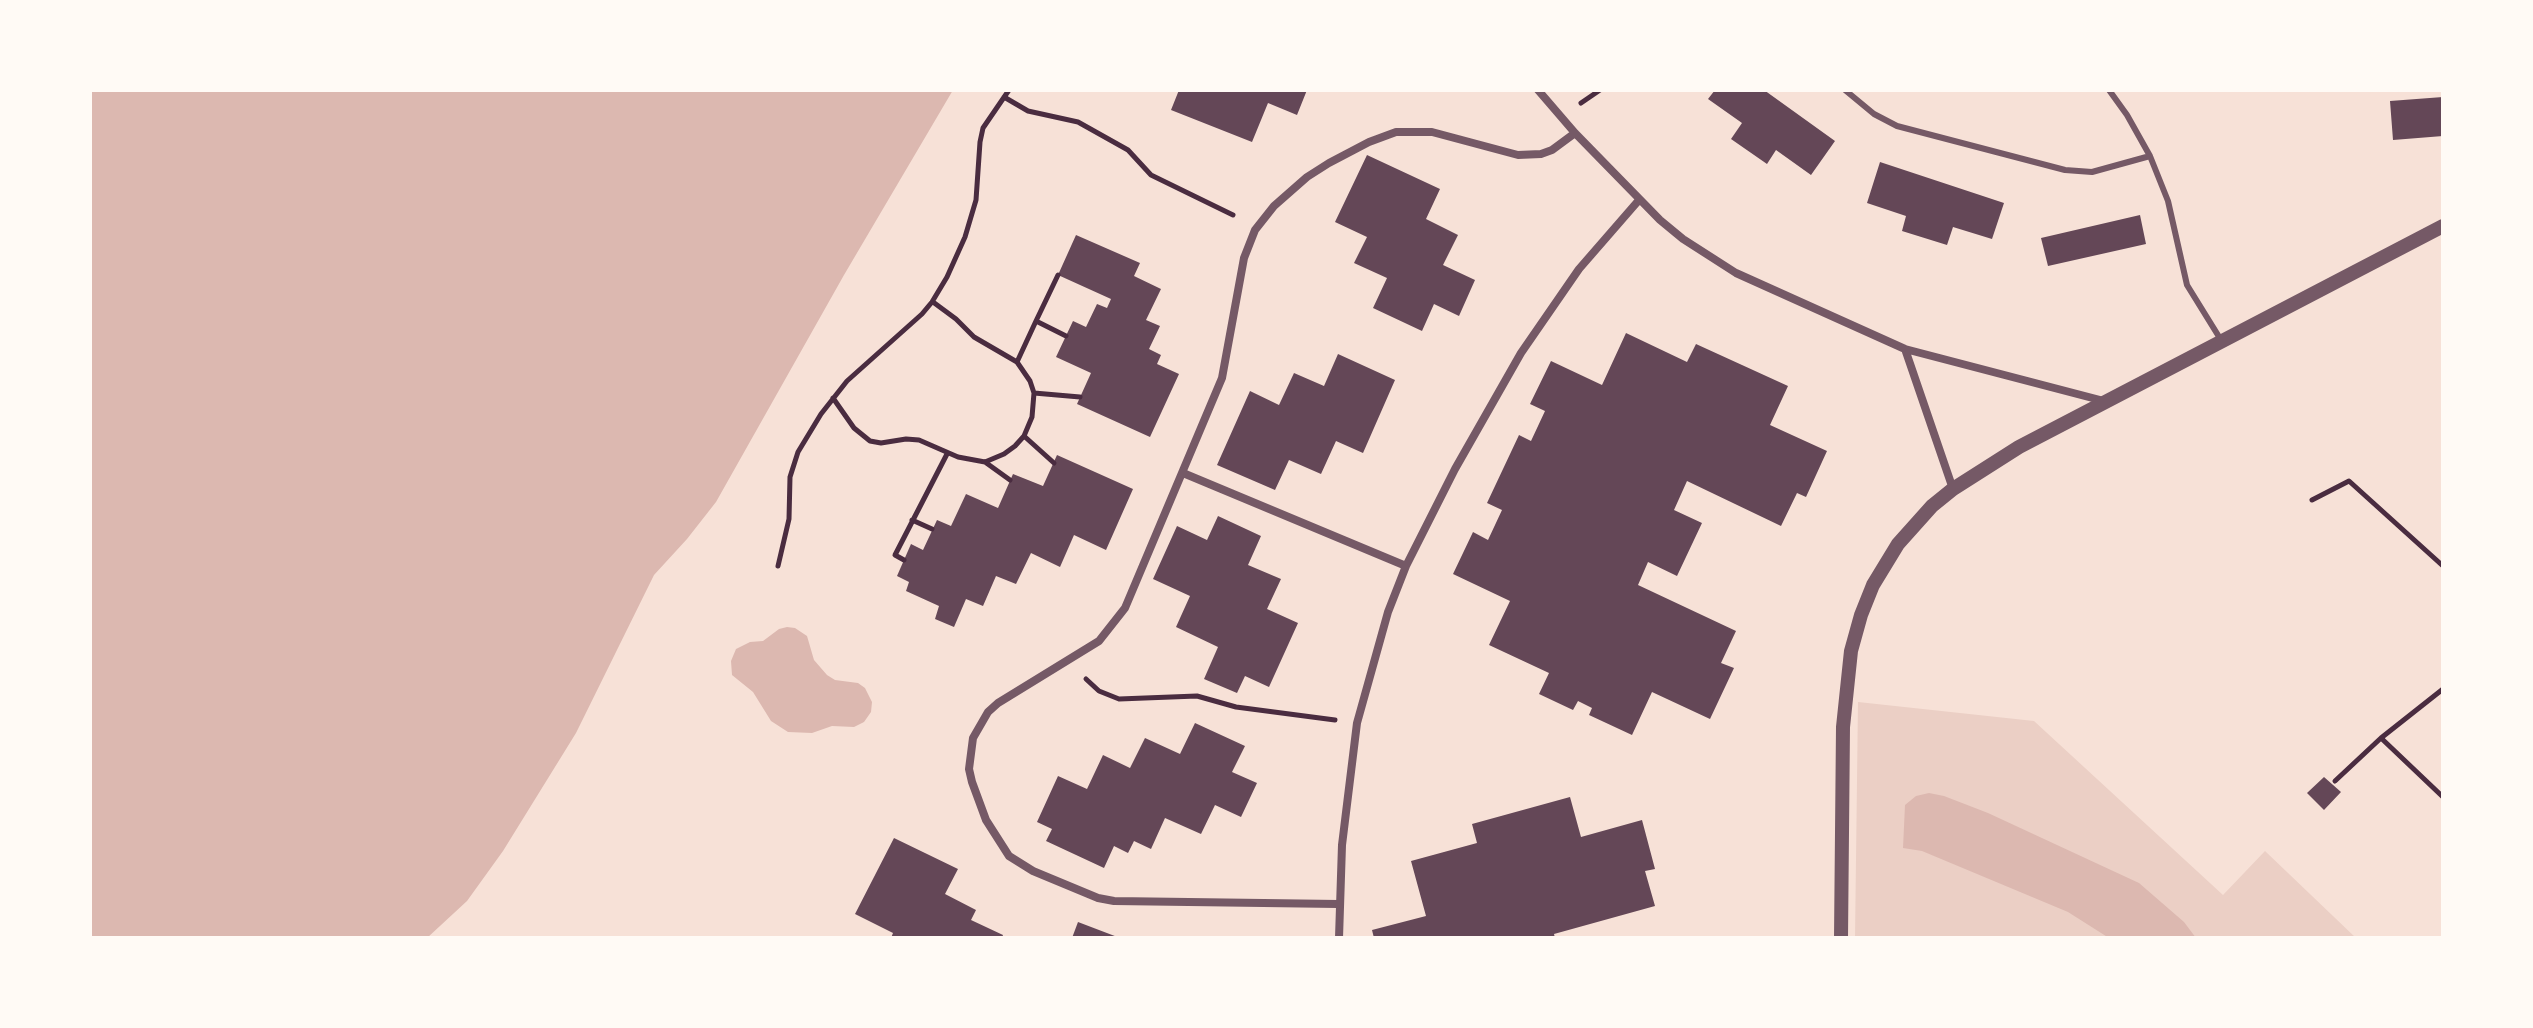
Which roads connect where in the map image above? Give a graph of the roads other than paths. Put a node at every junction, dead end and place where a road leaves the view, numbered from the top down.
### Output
1 (1538, 90) edge
2 (1845, 90) edge
3 (2109, 90) edge
4 (1575, 133) junction
5 (2150, 156) junction
6 (1639, 200) junction
7 (2443, 226) edge
8 (2221, 340) junction
9 (1905, 349) junction
10 (2105, 401) junction
11 (1183, 473) junction
12 (1953, 489) junction
13 (1406, 566) junction
14 (1338, 904) junction
15 (1339, 938) edge
16 (1841, 938) edge

1 - 4 street
2 - 5 lane
3 - 5 lane
4 - 6 street
4 - 11 street
5 - 8 lane
6 - 9 street
6 - 13 street
7 - 8 street
8 - 10 street
9 - 10 street
9 - 12 street
10 - 12 street
11 - 13 street
11 - 14 street
12 - 16 street
13 - 14 street
14 - 15 street

